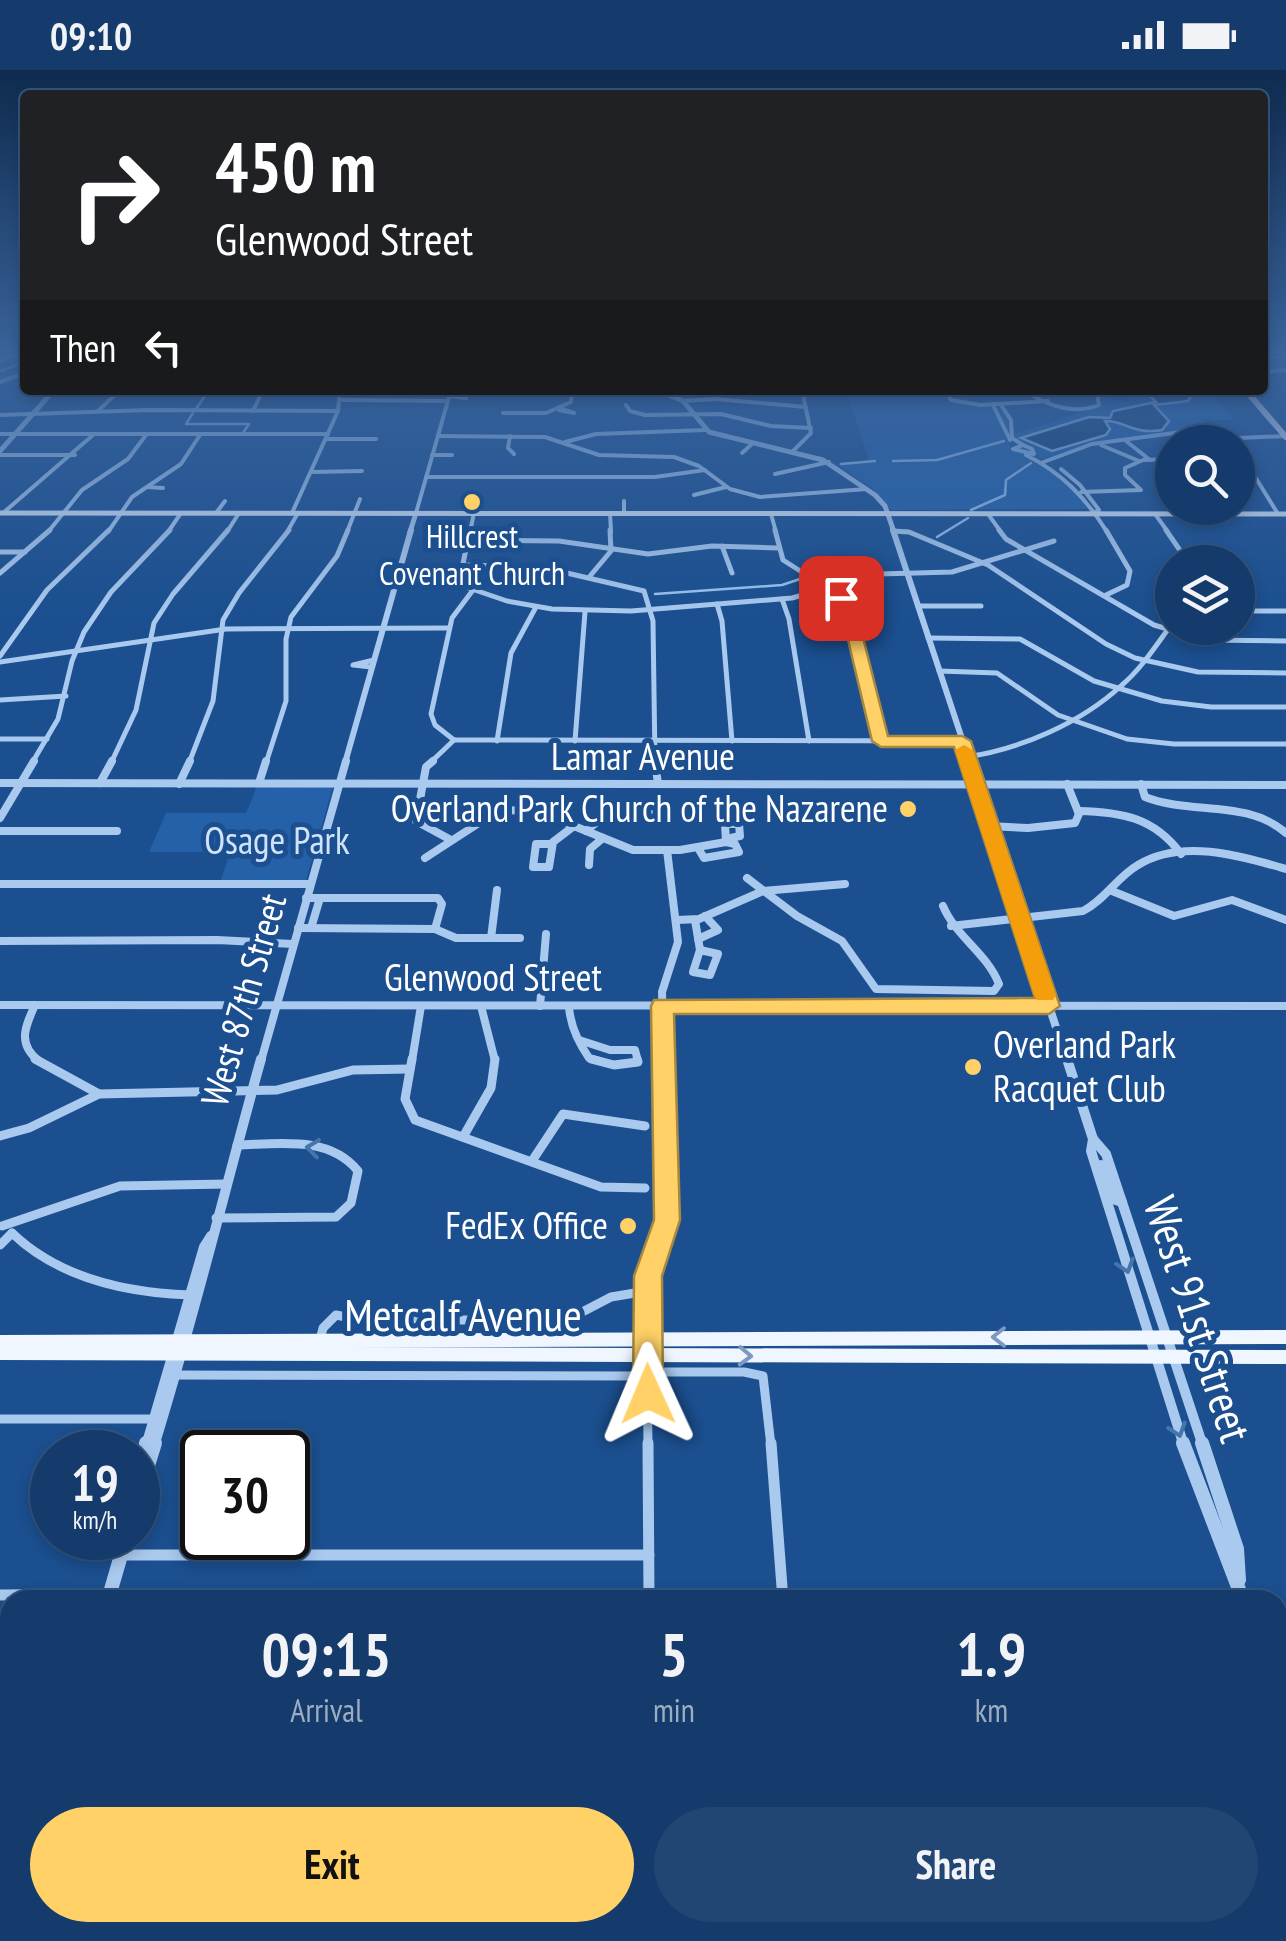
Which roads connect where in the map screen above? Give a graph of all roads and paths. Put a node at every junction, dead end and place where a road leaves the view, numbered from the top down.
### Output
1 (88, 440) edge
2 (141, 440) edge
3 (196, 440) edge
4 (325, 440) edge
5 (437, 440) edge
6 (509, 440) edge
7 (558, 440) edge
8 (572, 440) edge
9 (740, 440) edge
10 (805, 440) edge
11 (1010, 440) edge
12 (1016, 440) edge
13 (1129, 440) edge
14 (1125, 441) junction
15 (565, 442) junction
16 (1097, 443) junction
17 (752, 444) junction
18 (1023, 445) junction
19 (1014, 446) junction
20 (793, 452) junction
21 (0, 453) edge
22 (742, 453) dead end
23 (514, 454) dead end
24 (1034, 454) junction
25 (76, 455) junction
26 (432, 455) junction
27 (452, 455) dead end
28 (1026, 455) junction
29 (1150, 460) junction
30 (1155, 460) edge
31 (1140, 461) junction
32 (828, 462) junction
33 (1042, 462) junction
34 (705, 470) junction
35 (362, 471) dead end
36 (1255, 471) edge
37 (311, 472) junction
38 (774, 474) dead end
39 (426, 477) junction
40 (726, 487) junction
41 (867, 488) junction
42 (1084, 492) junction
43 (694, 495) dead end
44 (360, 499) dead end
45 (225, 501) dead end
46 (565, 501) dead end
47 (624, 502) dead end
48 (2, 513) edge
49 (62, 513) junction
50 (121, 513) junction
51 (180, 513) junction
52 (216, 513) junction
53 (240, 513) junction
54 (295, 513) junction
55 (356, 513) junction
56 (416, 513) junction
57 (474, 513) junction
58 (564, 513) junction
59 (610, 513) junction
60 (624, 513) junction
61 (1096, 513) junction
62 (771, 514) junction
63 (888, 514) junction
64 (988, 514) junction
65 (1155, 514) edge
66 (1255, 514) edge
67 (1283, 514) edge
68 (893, 532) junction
69 (468, 540) junction
70 (1054, 541) dead end
71 (722, 546) junction
72 (610, 548) junction
73 (777, 548) junction
74 (1025, 549) junction
75 (0, 552) edge
76 (26, 552) junction
77 (983, 563) junction
78 (463, 565) junction
79 (0, 572) edge
80 (732, 572) dead end
81 (907, 572) junction
82 (590, 576) junction
83 (828, 589) junction
84 (474, 590) junction
85 (1106, 594) junction
86 (782, 598) junction
87 (717, 604) junction
88 (918, 606) junction
89 (981, 606) dead end
90 (536, 607) junction
91 (651, 610) junction
92 (585, 612) junction
93 (1255, 612) edge
94 (1286, 612) edge
95 (1155, 619) edge
96 (288, 628) junction
97 (383, 628) junction
98 (450, 628) junction
99 (220, 630) junction
100 (928, 638) junction
101 (148, 639) junction
102 (1255, 641) edge
103 (1286, 641) edge
104 (1156, 645) edge
105 (75, 651) junction
106 (0, 659) edge
107 (1144, 660) junction
108 (939, 671) junction
109 (1286, 673) edge
110 (1118, 690) junction
111 (66, 696) junction
112 (0, 700) edge
113 (1286, 707) edge
114 (1068, 720) junction
115 (0, 738) edge
116 (47, 739) junction
117 (454, 740) junction
118 (496, 741) junction
119 (574, 741) junction
120 (653, 741) junction
121 (732, 741) junction
122 (809, 741) junction
123 (881, 741) junction
124 (962, 741) junction
125 (1286, 744) edge
126 (966, 758) junction
127 (0, 784) edge
128 (21, 784) junction
129 (100, 784) junction
130 (179, 784) junction
131 (258, 784) junction
132 (338, 784) junction
133 (422, 784) junction
134 (658, 784) junction
135 (976, 784) junction
136 (1067, 784) junction
137 (1141, 784) junction
138 (1286, 784) edge
139 (1078, 811) junction
140 (662, 814) dead end
141 (0, 818) edge
142 (574, 826) junction
143 (989, 826) junction
144 (586, 831) junction
145 (0, 832) edge
146 (117, 832) dead end
147 (1286, 834) edge
148 (603, 838) junction
149 (451, 840) junction
150 (552, 844) junction
151 (698, 848) junction
152 (667, 850) junction
153 (1181, 854) junction
154 (426, 858) dead end
155 (588, 865) dead end
156 (1286, 869) edge
157 (748, 878) dead end
158 (0, 884) edge
159 (310, 884) junction
160 (845, 884) dead end
161 (497, 890) dead end
162 (764, 891) junction
163 (1112, 891) junction
164 (306, 898) junction
165 (320, 898) junction
166 (943, 906) dead end
167 (700, 918) junction
168 (1020, 918) junction
169 (678, 920) junction
170 (1286, 920) edge
171 (952, 926) junction
172 (298, 928) junction
173 (311, 928) junction
174 (434, 928) junction
175 (546, 934) dead end
176 (491, 938) junction
177 (520, 938) dead end
178 (698, 939) junction
179 (0, 941) edge
180 (293, 944) junction
181 (700, 950) junction
182 (955, 991) junction
183 (0, 1005) edge
184 (35, 1005) junction
185 (276, 1006) junction
186 (421, 1006) junction
187 (482, 1006) junction
188 (540, 1006) junction
189 (570, 1006) junction
190 (662, 1006) junction
191 (957, 1006) junction
192 (1049, 1006) junction
193 (1286, 1006) edge
194 (580, 1040) junction
195 (410, 1069) junction
196 (252, 1090) junction
197 (99, 1094) junction
198 (645, 1126) dead end
199 (0, 1136) edge
200 (463, 1136) junction
201 (1092, 1138) junction
202 (237, 1145) junction
203 (1093, 1157) junction
204 (532, 1161) junction
205 (226, 1184) junction
206 (645, 1188) dead end
207 (1122, 1202) junction
208 (1107, 1204) junction
209 (216, 1218) junction
210 (6, 1229) edge
211 (212, 1234) junction
212 (1135, 1240) junction
213 (0, 1245) edge
214 (25, 1247) junction
215 (647, 1291) junction
216 (191, 1295) junction
217 (1149, 1337) junction
218 (1166, 1337) junction
219 (1286, 1337) edge
220 (320, 1340) junction
221 (0, 1342) edge
222 (647, 1345) junction
223 (179, 1348) junction
224 (0, 1353) edge
225 (1155, 1357) junction
226 (1173, 1357) junction
227 (1286, 1357) edge
228 (176, 1375) junction
229 (648, 1376) junction
230 (0, 1419) edge
231 (153, 1419) junction
232 (150, 1430) edge
233 (159, 1430) edge
234 (649, 1555) junction
235 (160, 1556) edge
236 (119, 1560) edge
237 (1239, 1585) junction
238 (111, 1590) edge
239 (649, 1590) edge
240 (782, 1590) edge
241 (1241, 1590) edge

1 - 25 street
2 - 49 street
3 - 50 street
4 - 37 street
5 - 26 street, West 87th Street
6 - 23 street
7 - 15 street
8 - 15 street
9 - 17 street
10 - 20 street
11 - 19 street
12 - 18 street
13 - 14 street
14 - 16 street
14 - 29 street
15 - 34 street
16 - 31 street
16 - 33 street
17 - 20 street
17 - 22 street
18 - 19 street
18 - 24 street
19 - 28 street
20 - 32 street
21 - 25 street
24 - 28 street
24 - 33 street
25 - 48 street
26 - 27 street
26 - 39 street, West 87th Street
28 - 33 street
29 - 30 street
29 - 31 street
31 - 42 street
32 - 38 street
32 - 41 street
33 - 42 street
34 - 39 street
34 - 40 street
35 - 37 street
36 - 67 street
37 - 54 street
39 - 56 street, West 87th Street
40 - 41 street
40 - 43 street
41 - 63 street
42 - 61 street
44 - 55 street
45 - 52 street
46 - 58 street
47 - 60 street
48 - 49 main road
49 - 50 main road
49 - 76 street
50 - 51 main road
50 - 106 street
51 - 52 main road
51 - 105 street
52 - 53 main road
53 - 54 main road
53 - 101 street
54 - 55 main road
54 - 99 street
55 - 56 main road
55 - 96 street
56 - 57 main road
56 - 97 street, West 87th Street
57 - 58 main road
57 - 69 street
58 - 59 main road
59 - 60 main road
59 - 72 street
60 - 62 main road
61 - 64 main road
61 - 65 main road
61 - 85 street
62 - 63 main road
62 - 73 street
63 - 64 main road
63 - 68 street, West 91st Street
64 - 74 street
66 - 67 main road
68 - 77 street
68 - 81 street, West 91st Street
69 - 72 street
69 - 78 street
70 - 74 street
71 - 72 street
71 - 73 street
71 - 80 street
72 - 82 street
73 - 83 street
74 - 77 street
74 - 85 street
75 - 76 street
76 - 79 street
77 - 81 street
77 - 107 street
78 - 82 street
78 - 84 street
81 - 83 street
81 - 88 street, West 91st Street
82 - 91 street
83 - 86 street
83 - 123 street
84 - 90 street
84 - 98 street
85 - 95 street
86 - 87 street
86 - 122 street
87 - 91 street
87 - 121 street
88 - 89 street
88 - 100 street, West 91st Street
90 - 92 street
90 - 118 street
91 - 92 street
91 - 120 street
92 - 119 street
93 - 94 street
96 - 97 street
96 - 99 street
96 - 131 street
97 - 98 street
97 - 132 street, West 87th Street
98 - 117 street
99 - 101 street
99 - 130 street
100 - 108 street, West 91st Street
100 - 110 street
101 - 105 street
101 - 129 street
102 - 103 street
104 - 107 street
105 - 106 street
105 - 111 street
107 - 109 street
107 - 110 street
108 - 114 street
108 - 124 street, West 91st Street
110 - 113 street
110 - 114 street
111 - 112 street
111 - 116 street
114 - 125 street
114 - 126 street
115 - 116 street
116 - 128 street
117 - 118 street
117 - 133 street
118 - 119 street
119 - 120 street
120 - 121 street
120 - 134 street
121 - 122 street
122 - 123 street
123 - 124 street
124 - 126 street, West 91st Street
126 - 135 street, West 91st Street
127 - 128 street, Lamar Avenue
128 - 129 street, Lamar Avenue
128 - 141 street
129 - 130 street, Lamar Avenue
130 - 131 street, Lamar Avenue
131 - 132 street, Lamar Avenue
132 - 133 street, Lamar Avenue
132 - 159 street, West 87th Street
133 - 134 street, Lamar Avenue
133 - 149 street
134 - 135 street, Lamar Avenue
135 - 136 street, Lamar Avenue
135 - 143 street, West 91st Street
136 - 137 street, Lamar Avenue
136 - 139 street
137 - 138 street, Lamar Avenue
137 - 147 street
139 - 143 street
139 - 153 street
140 - 144 street
142 - 144 street
142 - 149 street
142 - 150 street
143 - 168 street, West 91st Street
144 - 148 street
145 - 146 street
148 - 152 street
148 - 155 street
149 - 154 street
150 - 150 street
151 - 151 street
151 - 152 street
152 - 169 street
153 - 156 street
153 - 163 street
157 - 162 street
158 - 159 street
159 - 164 street, West 87th Street
160 - 162 street
161 - 176 street
162 - 167 street
162 - 182 street
163 - 168 street
163 - 170 street
164 - 165 street
164 - 172 street, West 87th Street
165 - 173 street
165 - 174 street
166 - 171 street
167 - 169 street
167 - 178 street
167 - 178 street
168 - 171 street
168 - 192 street, West 91st Street
169 - 190 street
171 - 182 street
172 - 173 street
172 - 180 street, West 87th Street
173 - 174 street
174 - 176 street
175 - 188 street
176 - 177 street
178 - 181 street
179 - 180 street
180 - 185 street, West 87th Street
181 - 181 street
182 - 191 street
183 - 184 street, Glenwood Street
184 - 185 street, Glenwood Street
184 - 197 street
185 - 186 street, Glenwood Street
185 - 196 street, West 87th Street
186 - 187 street, Glenwood Street
186 - 195 street
187 - 188 street, Glenwood Street
187 - 200 street
188 - 189 street, Glenwood Street
189 - 190 street, Glenwood Street
189 - 194 street
190 - 191 street, Glenwood Street
190 - 215 street
191 - 192 street, Glenwood Street
192 - 193 street, Glenwood Street
192 - 201 street, West 91st Street
194 - 194 street
195 - 196 street
195 - 200 street
196 - 197 street
196 - 202 street, West 87th Street
197 - 199 street
198 - 204 street
200 - 204 street
201 - 203 street, West 91st Street
201 - 207 street, West 91st Street
202 - 205 street, West 87th Street
209 -> 202 street
203 - 207 street
203 - 208 street, West 91st Street
204 - 206 street
205 - 209 street, West 87th Street
205 - 210 street
207 - 212 street, West 91st Street
208 - 212 street
208 -> 217 street, West 91st Street
209 - 211 street, West 87th Street
210 - 213 street
210 - 214 street
211 - 216 street, West 87th Street
211 - 223 street, West 87th Street
212 - 218 street, West 91st Street
213 - 214 street
214 - 216 street
215 - 220 street
215 - 222 street
216 - 223 street, West 87th Street
217 - 218 main road, Metcalf Avenue
217 -> 222 main road, Metcalf Avenue
217 - 225 street, West 91st Street
218 - 219 main road, Metcalf Avenue
218 - 226 street, West 91st Street
220 - 222 main road, Metcalf Avenue
220 - 223 main road, Metcalf Avenue
221 - 223 main road, Metcalf Avenue
222 - 223 main road, Metcalf Avenue
222 -> 225 main road, Metcalf Avenue
222 - 229 street
223 - 224 main road, Metcalf Avenue
223 - 228 street, West 87th Street
223 - 231 street, West 87th Street
225 - 226 main road, Metcalf Avenue
225 -> 237 street, West 91st Street
226 - 227 main road, Metcalf Avenue
226 - 237 street, West 91st Street
228 - 229 street
228 - 233 street, West 87th Street
229 - 234 street
229 - 240 street
230 - 231 street
231 - 232 street, West 87th Street
234 - 235 street
234 - 239 street
236 - 238 street
237 - 241 street, West 91st Street

